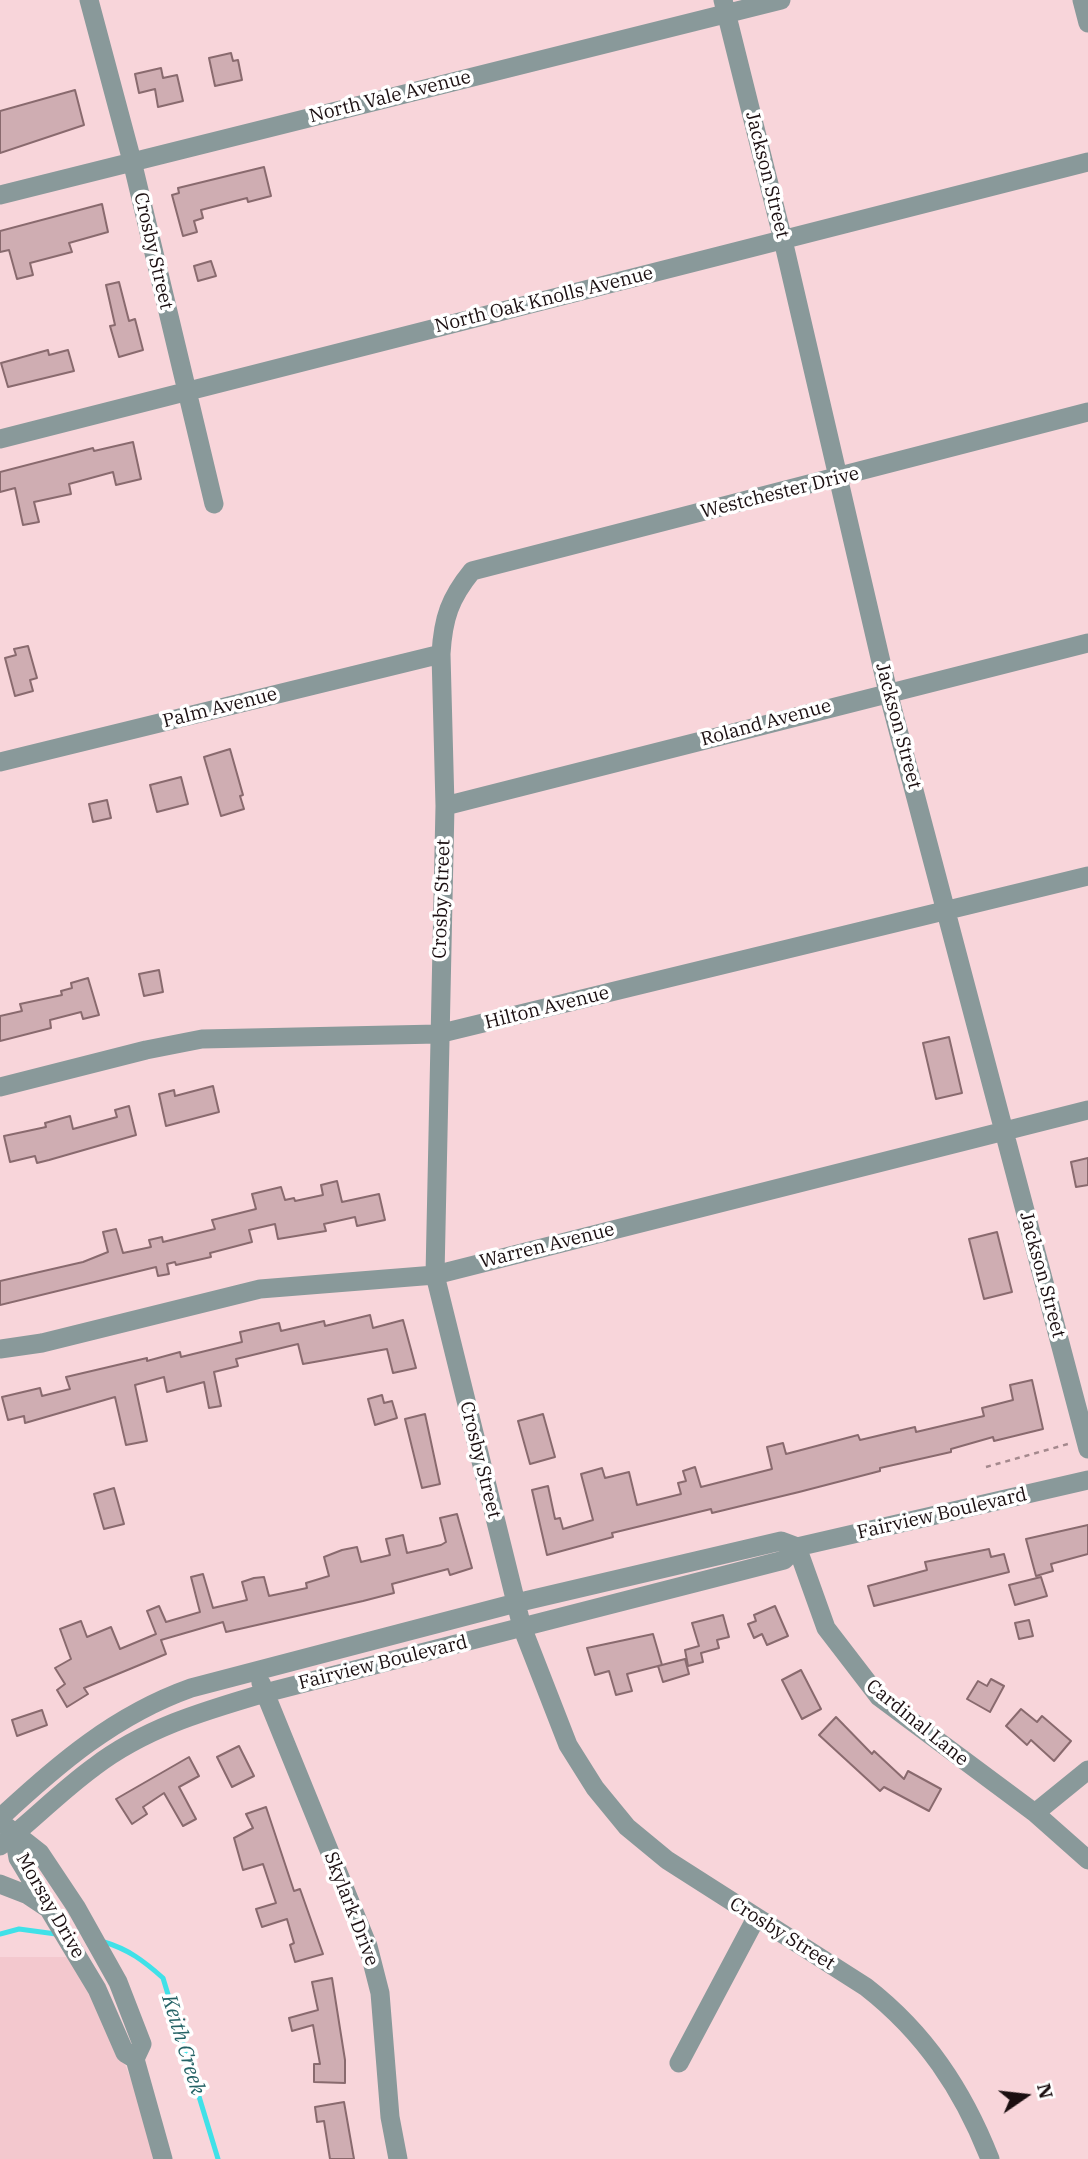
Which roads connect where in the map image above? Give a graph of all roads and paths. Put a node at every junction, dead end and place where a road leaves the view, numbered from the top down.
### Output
1 (89, 0) edge
2 (780, 0) edge
3 (1082, 0) edge
4 (725, 7) edge
5 (1088, 23) edge
6 (132, 161) junction
7 (1088, 162) edge
8 (0, 195) edge
9 (783, 240) junction
10 (186, 390) junction
11 (1088, 412) edge
12 (0, 439) edge
13 (837, 478) junction
14 (215, 504) dead end
15 (472, 571) joint
16 (1088, 643) edge
17 (441, 654) junction
18 (888, 692) junction
19 (0, 762) edge
20 (445, 806) junction
21 (1088, 876) edge
22 (947, 912) junction
23 (438, 1034) junction
24 (0, 1087) edge
25 (1088, 1110) edge
26 (1005, 1132) junction
27 (435, 1275) junction
28 (0, 1349) edge
29 (1087, 1444) edge
30 (986, 1467) dead end
31 (1088, 1480) edge
32 (797, 1547) junction
33 (516, 1603) junction
34 (522, 1627) junction
35 (256, 1670) junction
36 (265, 1693) junction
37 (1088, 1770) edge
38 (1035, 1813) junction
39 (0, 1818) edge
40 (7, 1841) edge
41 (1088, 1860) edge
42 (0, 1884) edge
43 (52, 1912) junction
44 (756, 1918) junction
45 (135, 2059) junction
46 (679, 2063) dead end
47 (163, 2159) edge
48 (398, 2159) edge
49 (990, 2159) edge

1 - 6 street, Crosby Street
2 - 4 street, North Vale Avenue
3 - 5 street
4 - 6 street, North Vale Avenue
4 - 9 street, Jackson Street
6 - 8 street, North Vale Avenue
6 - 10 street, Crosby Street
7 - 9 street, North Oak Knolls Avenue
9 - 10 street, North Oak Knolls Avenue
9 - 13 street, Jackson Street
10 - 12 street, North Oak Knolls Avenue
10 - 14 street, Crosby Street
11 - 13 street, Westchester Drive
13 - 15 street, Westchester Drive
13 - 18 street, Jackson Street
15 - 17 street, Crosby Street
16 - 18 street, Roland Avenue
17 - 19 street, Palm Avenue
17 - 20 street, Crosby Street
18 - 20 street, Roland Avenue
18 - 22 street, Jackson Street
20 - 23 street, Crosby Street
21 - 22 street, Hilton Avenue
22 - 23 street, Hilton Avenue
22 - 26 street, Jackson Street
23 - 24 street, Hilton Avenue
23 - 27 street, Crosby Street
25 - 26 street, Warren Avenue
26 - 27 street, Warren Avenue
26 - 29 street, Jackson Street
27 - 28 street, Warren Avenue
27 - 33 street, Crosby Street
29 - 30 path
31 - 32 street, Fairview Boulevard
32 - 33 street, Fairview Boulevard
32 - 34 street, Fairview Boulevard
32 - 38 street, Cardinal Lane
33 - 34 street, Crosby Street
33 - 35 street, Fairview Boulevard
34 - 36 street, Fairview Boulevard
34 - 44 street, Crosby Street
35 - 36 street, Skylark Drive
35 - 39 street, Fairview Boulevard
36 - 40 street, Fairview Boulevard
36 - 48 street, Skylark Drive
37 - 38 street
38 - 41 street, Cardinal Lane
39 - 40 street
40 - 43 street, Morsay Drive
40 - 45 street, Morsay Drive
42 - 43 street
43 - 45 street, Morsay Drive
44 - 46 street
44 - 49 street, Crosby Street
45 - 47 street, Morsay Drive

